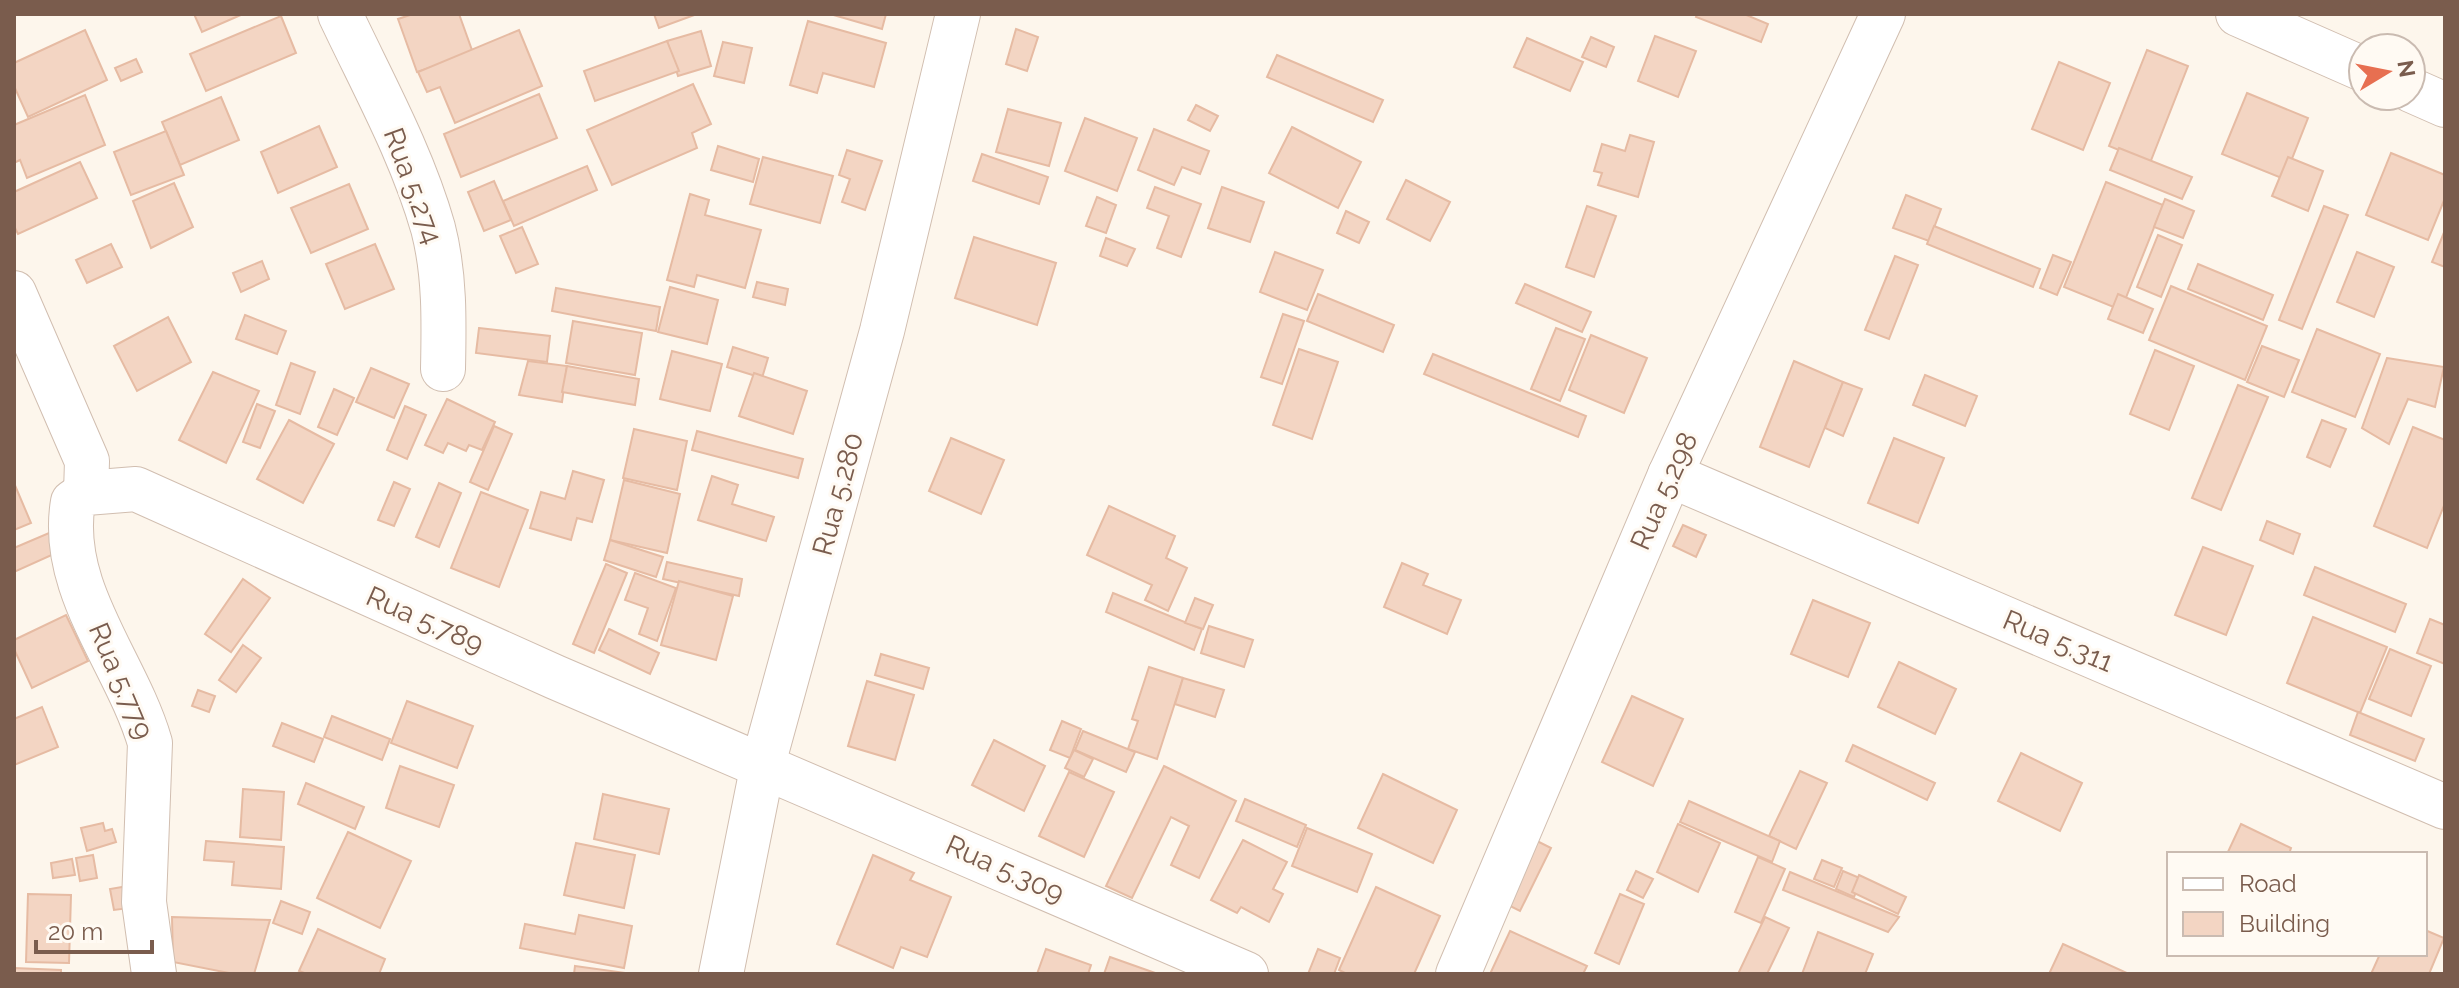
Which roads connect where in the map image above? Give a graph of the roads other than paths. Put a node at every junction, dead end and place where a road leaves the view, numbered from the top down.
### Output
1 (340, 14) edge
2 (958, 14) edge
3 (1883, 14) edge
4 (2238, 14) edge
5 (2347, 62) edge
6 (14, 293) edge
7 (443, 369) dead end
8 (1670, 475) junction
9 (86, 493) junction
10 (763, 764) junction
11 (2445, 807) edge
12 (154, 974) edge
13 (721, 974) edge
14 (1246, 974) edge
15 (1458, 974) edge

1 - 7 street, Rua 5.274
2 - 10 street, Rua 5.280
3 - 8 street, Rua 5.298
4 - 5 street
6 - 9 street
8 - 11 street, Rua 5.311
8 - 15 street, Rua 5.298
9 - 10 street, Rua 5.789
9 - 12 street, Rua 5.779
10 - 13 street, Rua 5.280
10 - 14 street, Rua 5.309

